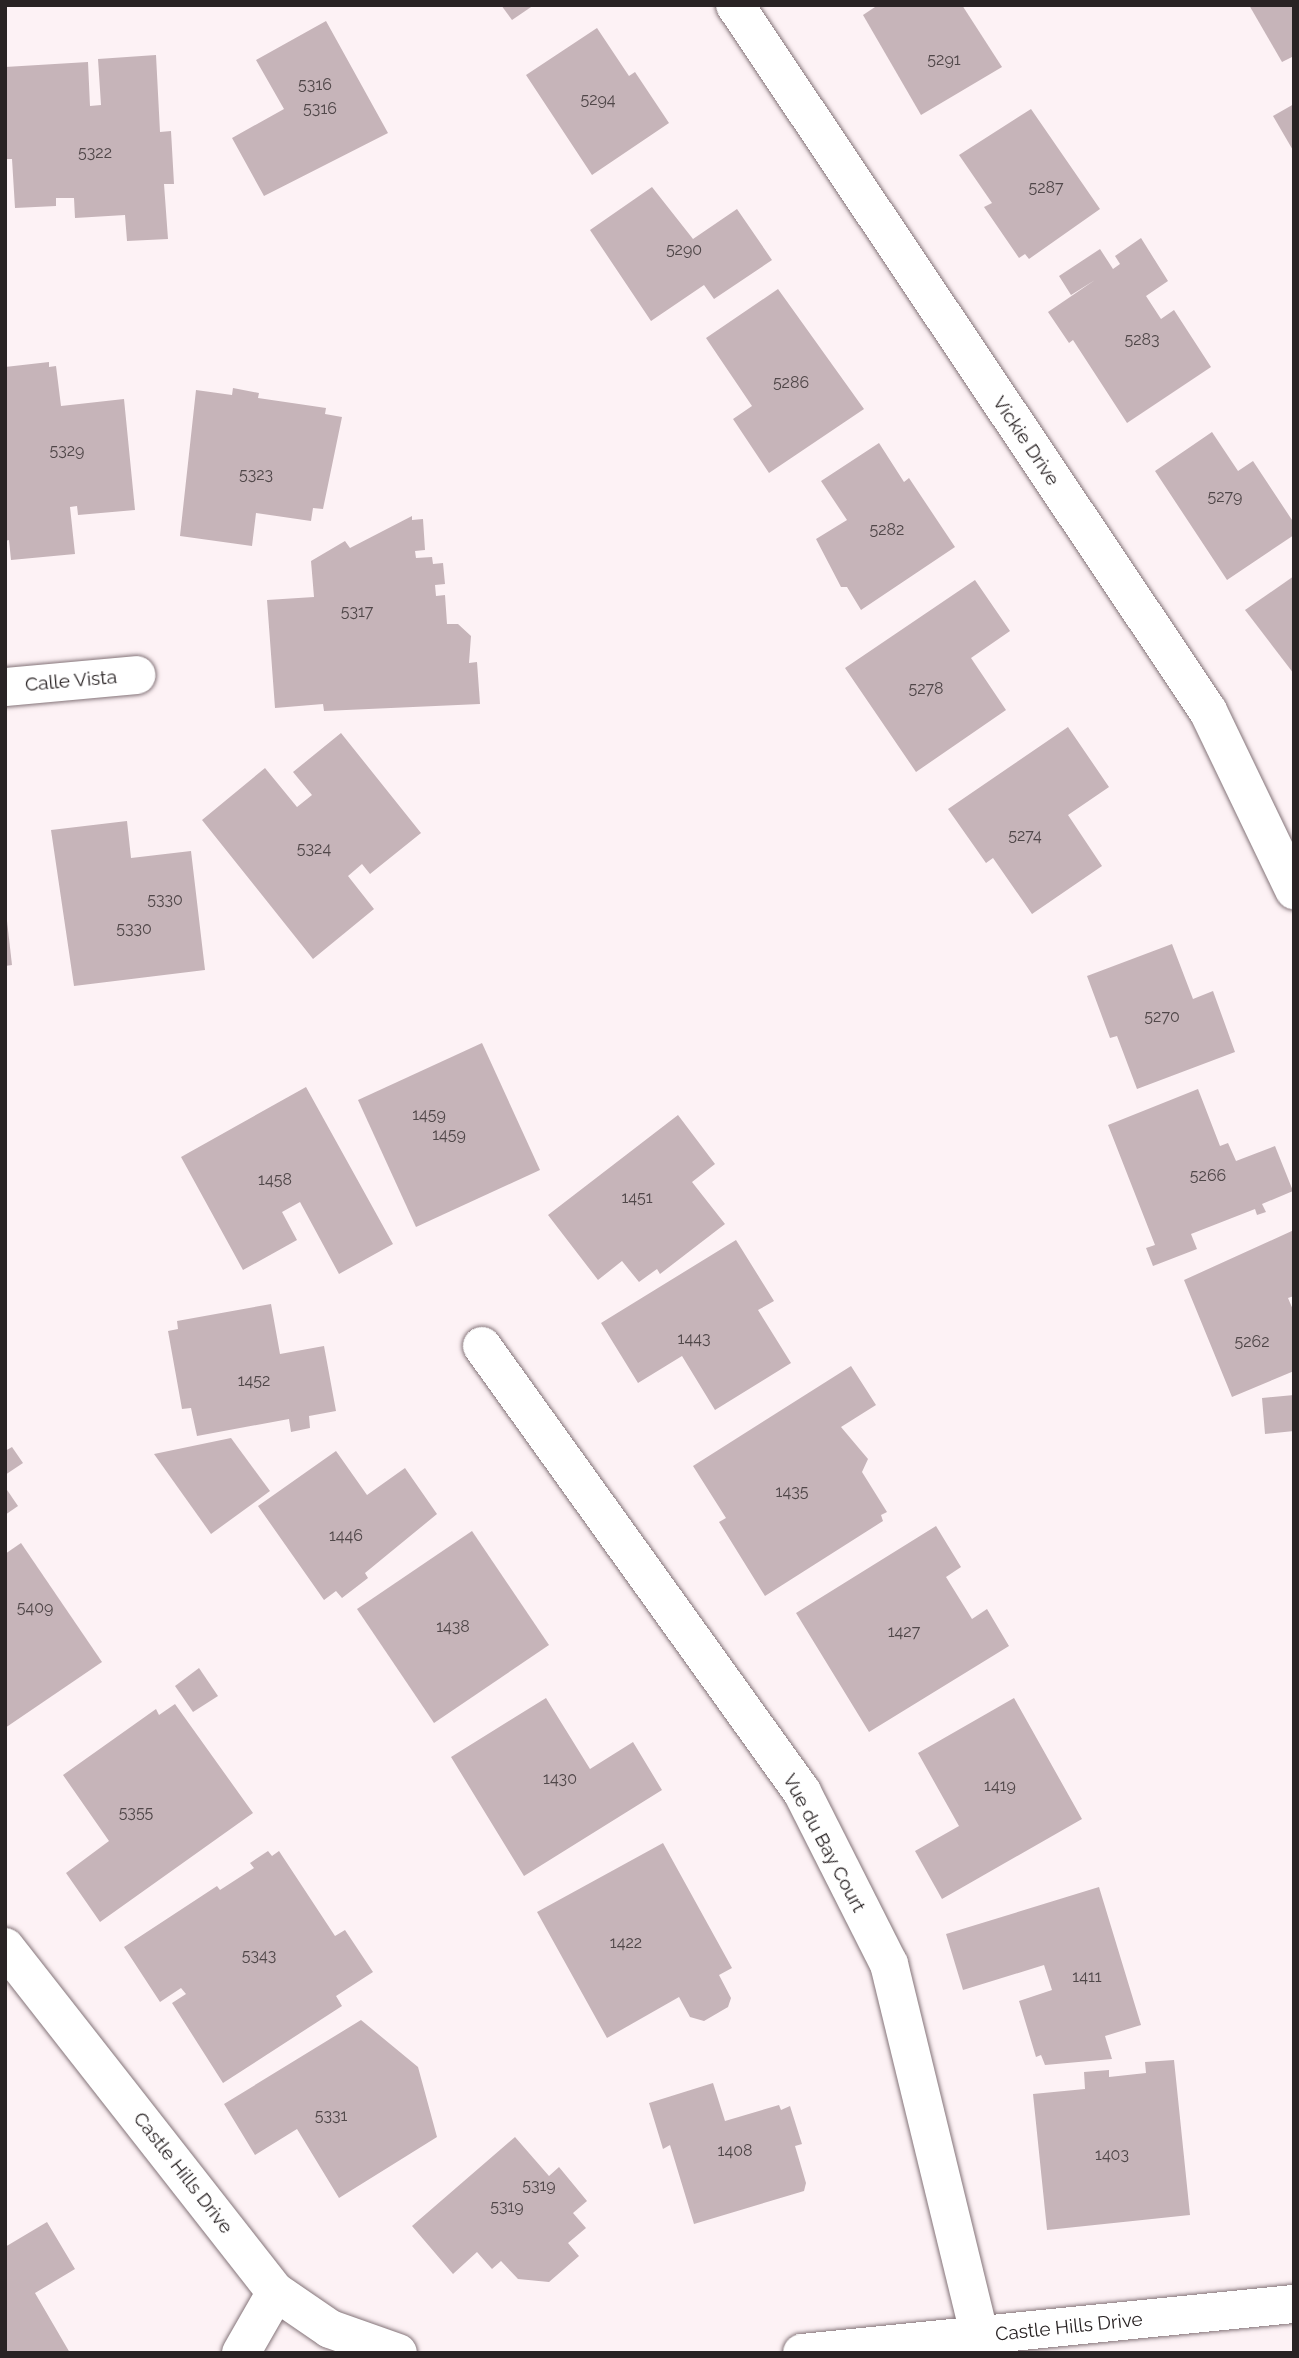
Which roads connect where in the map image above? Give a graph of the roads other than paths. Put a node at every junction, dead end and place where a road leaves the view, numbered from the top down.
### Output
1 (735, 5) edge
2 (136, 675) dead end
3 (5, 687) edge
4 (1294, 890) edge
5 (482, 1346) dead end
6 (5, 1947) edge
7 (276, 2292) junction
8 (1294, 2304) edge
9 (980, 2336) junction
10 (241, 2353) edge
11 (398, 2353) edge
12 (802, 2353) edge

1 - 4 street, Vickie Drive
2 - 3 street, Calle Vista
5 - 9 street, Vue du Bay Court
6 - 7 street, Castle Hills Drive
7 - 10 street
7 - 11 street, Castle Hills Drive
8 - 9 street, Castle Hills Drive
9 - 12 street, Castle Hills Drive

